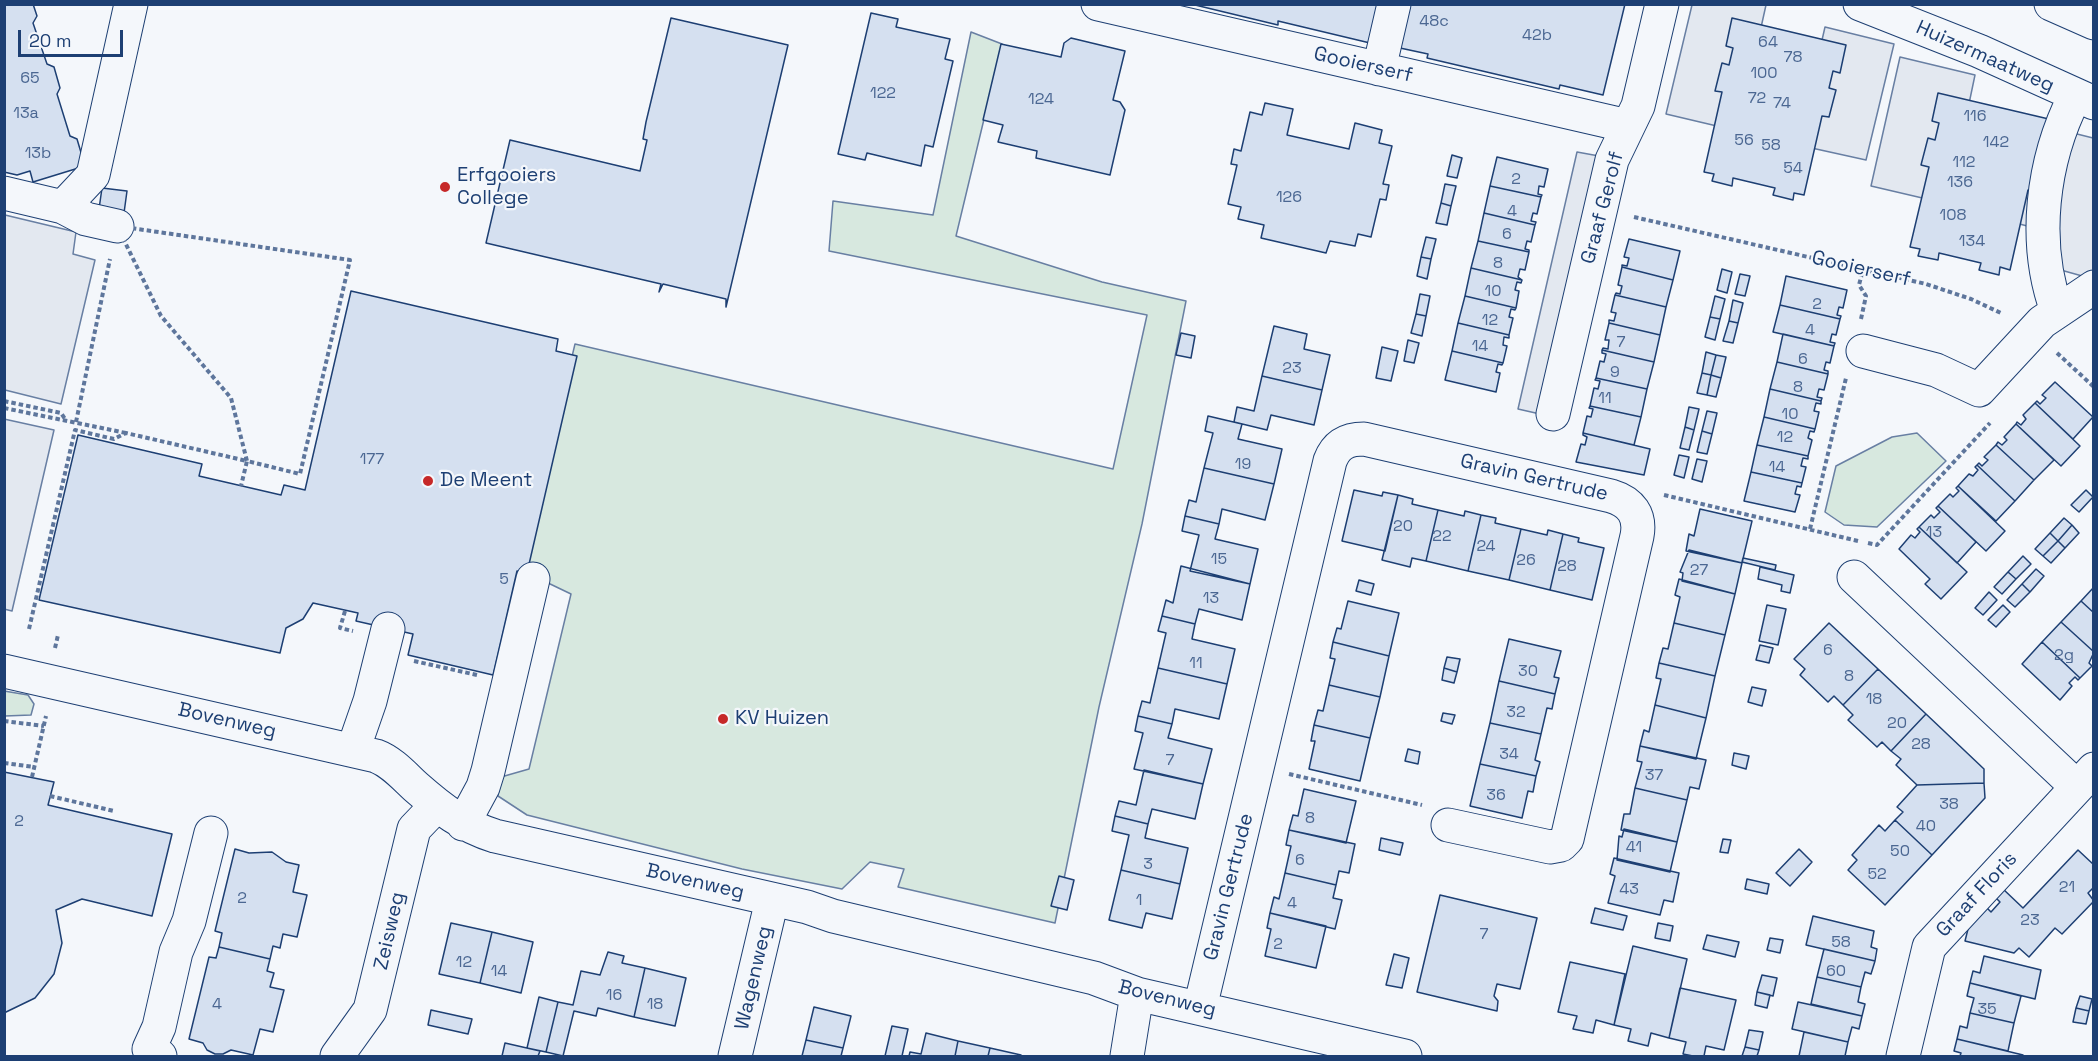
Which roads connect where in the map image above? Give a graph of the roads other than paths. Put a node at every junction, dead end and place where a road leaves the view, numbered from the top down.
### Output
1 (131, 4) edge
2 (1098, 4) edge
3 (1394, 4) edge
4 (1662, 4) edge
5 (1860, 4) edge
6 (2051, 4) edge
7 (2094, 23) edge
8 (1379, 69) junction
9 (2084, 99) edge
10 (1628, 126) junction
11 (4, 193) edge
12 (63, 207) junction
13 (115, 237) road end
14 (2094, 287) edge
15 (2049, 338) junction
16 (1856, 351) road end
17 (1553, 414) dead end
18 (1854, 577) dead end
19 (533, 579) dead end
20 (385, 641) road end
21 (4, 671) edge
22 (353, 750) junction
23 (2085, 778) edge
24 (436, 805) junction
25 (1440, 816) road end
26 (463, 824) junction
27 (211, 833) dead end
28 (772, 900) junction
29 (1137, 994) junction
30 (1200, 1008) junction
31 (160, 1056) edge
32 (337, 1056) edge
33 (735, 1056) edge
34 (1127, 1056) edge
35 (1405, 1056) edge
36 (1903, 1056) edge

1 - 12 street
2 - 8 street, Gooierserf
3 - 8 street
4 - 10 street, Graaf Gerolf
5 - 9 street, Huizermaatweg
6 - 7 street
8 - 10 street, Gooierserf
9 - 15 street, Huizermaatweg
10 - 17 street, Graaf Gerolf
11 - 12 street
12 - 13 street
14 - 15 street
15 - 16 street
18 - 23 street, Graaf Floris
19 - 26 street
20 - 22 street
21 - 22 street, Bovenweg
22 - 24 street, Bovenweg
23 - 36 street, Graaf Floris
24 - 26 street, Bovenweg
24 - 32 street, Zeisweg
25 - 30 street, Gravin Gertrude
26 - 28 street, Bovenweg
27 - 31 street
28 - 29 street, Bovenweg
28 - 33 street, Wagenweg
29 - 30 street, Bovenweg
29 - 34 street
30 - 35 street, Bovenweg

